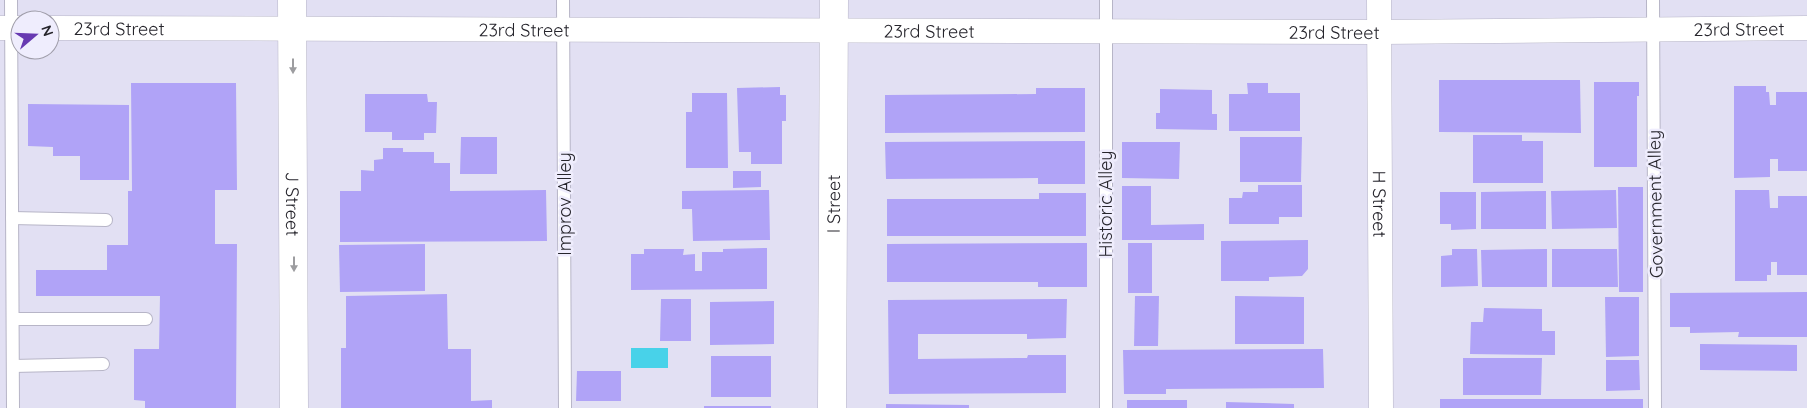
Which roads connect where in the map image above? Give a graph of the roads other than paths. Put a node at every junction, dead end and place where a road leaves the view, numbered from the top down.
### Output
1 (292, 0) edge
2 (563, 0) edge
3 (834, 0) edge
4 (1106, 0) edge
5 (1379, 0) edge
6 (1654, 0) edge
7 (60, 28) edge
8 (1807, 28) edge
9 (292, 29) junction
10 (563, 30) junction
11 (834, 30) junction
12 (1654, 30) junction
13 (1106, 32) junction
14 (1380, 32) junction
15 (10, 60) edge
16 (12, 218) junction
17 (106, 220) dead end
18 (146, 319) dead end
19 (8, 322) edge
20 (103, 364) dead end
21 (13, 366) junction
22 (13, 408) edge
23 (294, 408) edge
24 (565, 408) edge
25 (832, 408) edge
26 (1106, 408) edge
27 (1381, 408) edge
28 (1656, 408) edge

1 - 9 main road, J Street
2 - 10 lane, Improv Alley
3 - 11 main road, I Street
4 - 13 lane, Historic Alley
5 - 14 street, H Street
6 - 12 lane, Government Alley
7 - 9 street, 23rd Street
8 - 12 street, 23rd Street
9 - 10 street, 23rd Street
9 -> 23 main road, J Street
10 - 11 street, 23rd Street
10 - 24 lane, Improv Alley
11 - 13 street, 23rd Street
11 - 25 main road, I Street
12 - 14 street, 23rd Street
12 - 28 lane, Government Alley
13 - 14 street, 23rd Street
13 - 26 lane, Historic Alley
14 - 27 street, H Street
15 - 16 lane
16 - 17 lane
16 - 19 lane
18 - 19 lane
19 - 21 lane
20 - 21 lane
21 - 22 lane

